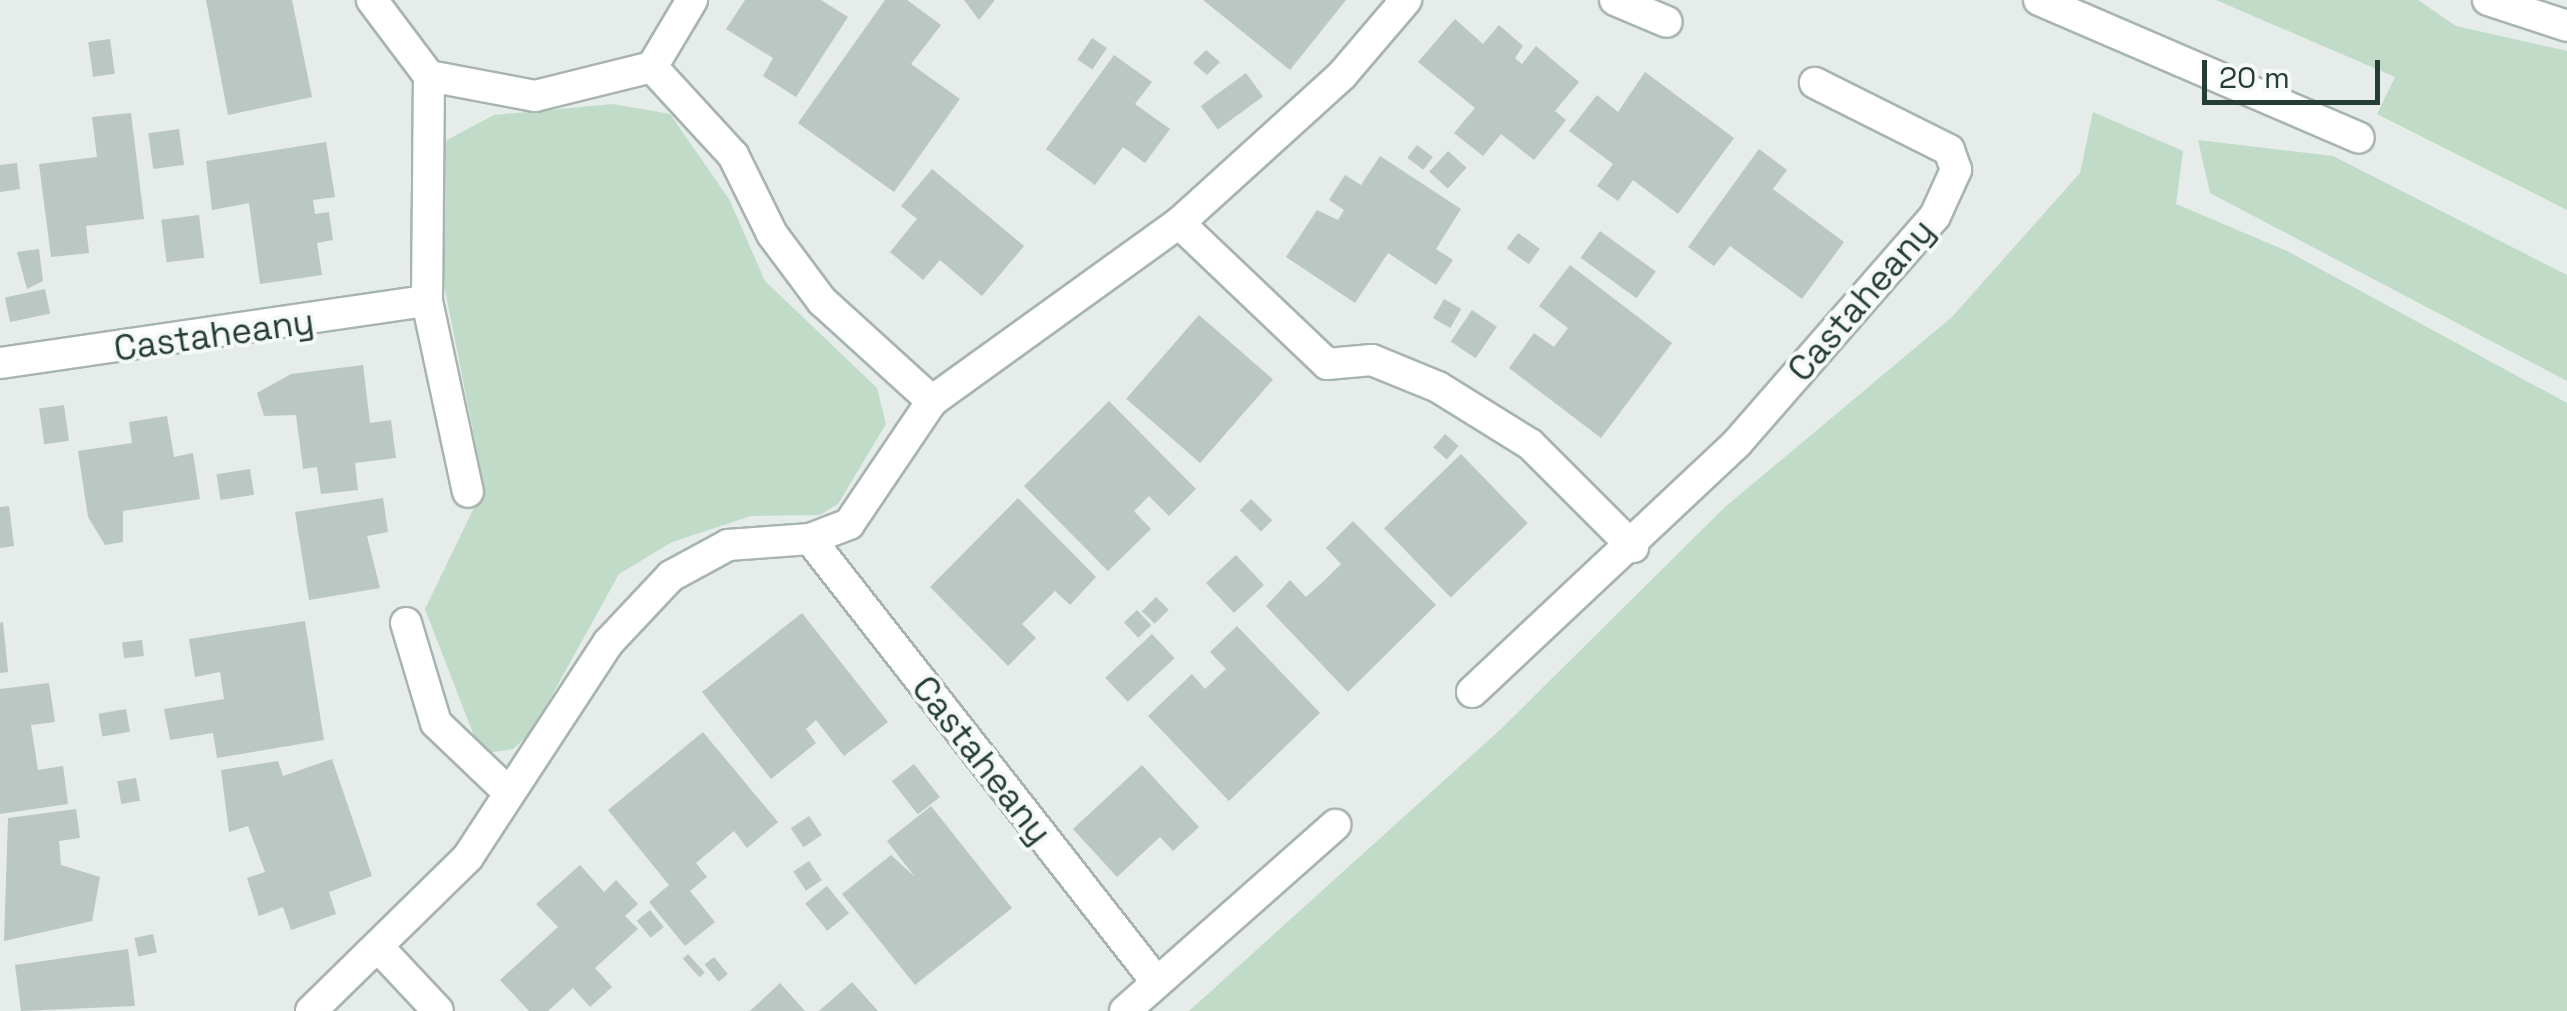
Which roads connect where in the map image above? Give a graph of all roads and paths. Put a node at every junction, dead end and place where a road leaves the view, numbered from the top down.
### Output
1 (372, 0) edge
2 (692, 0) edge
3 (1406, 0) edge
4 (1615, 0) edge
5 (2040, 0) edge
6 (2488, 0) edge
7 (1667, 22) dead end
8 (2567, 26) edge
9 (652, 67) junction
10 (429, 76) junction
11 (1815, 82) dead end
12 (2359, 138) dead end
13 (1179, 223) junction
14 (427, 301) junction
15 (0, 363) edge
16 (932, 401) junction
17 (468, 492) dead end
18 (810, 540) junction
19 (1633, 547) junction
20 (406, 623) dead end
21 (1472, 692) dead end
22 (506, 790) junction
23 (1335, 825) dead end
24 (382, 950) junction
25 (1156, 981) junction
26 (311, 1011) edge
27 (438, 1011) edge
28 (1125, 1011) edge

1 - 10 street
2 - 9 street
3 - 13 street
4 - 7 street
5 - 12 street
6 - 8 street
9 - 10 street
9 - 16 street
10 - 14 street
11 - 19 street, Castaheany
13 - 16 street
13 - 19 street
14 - 15 street, Castaheany
14 - 17 street
16 - 18 street
18 - 22 street
18 - 25 street, Castaheany
19 - 21 street, Castaheany
20 - 22 street
22 - 24 street
23 - 25 street
24 - 26 street
24 - 27 street
25 - 28 street

